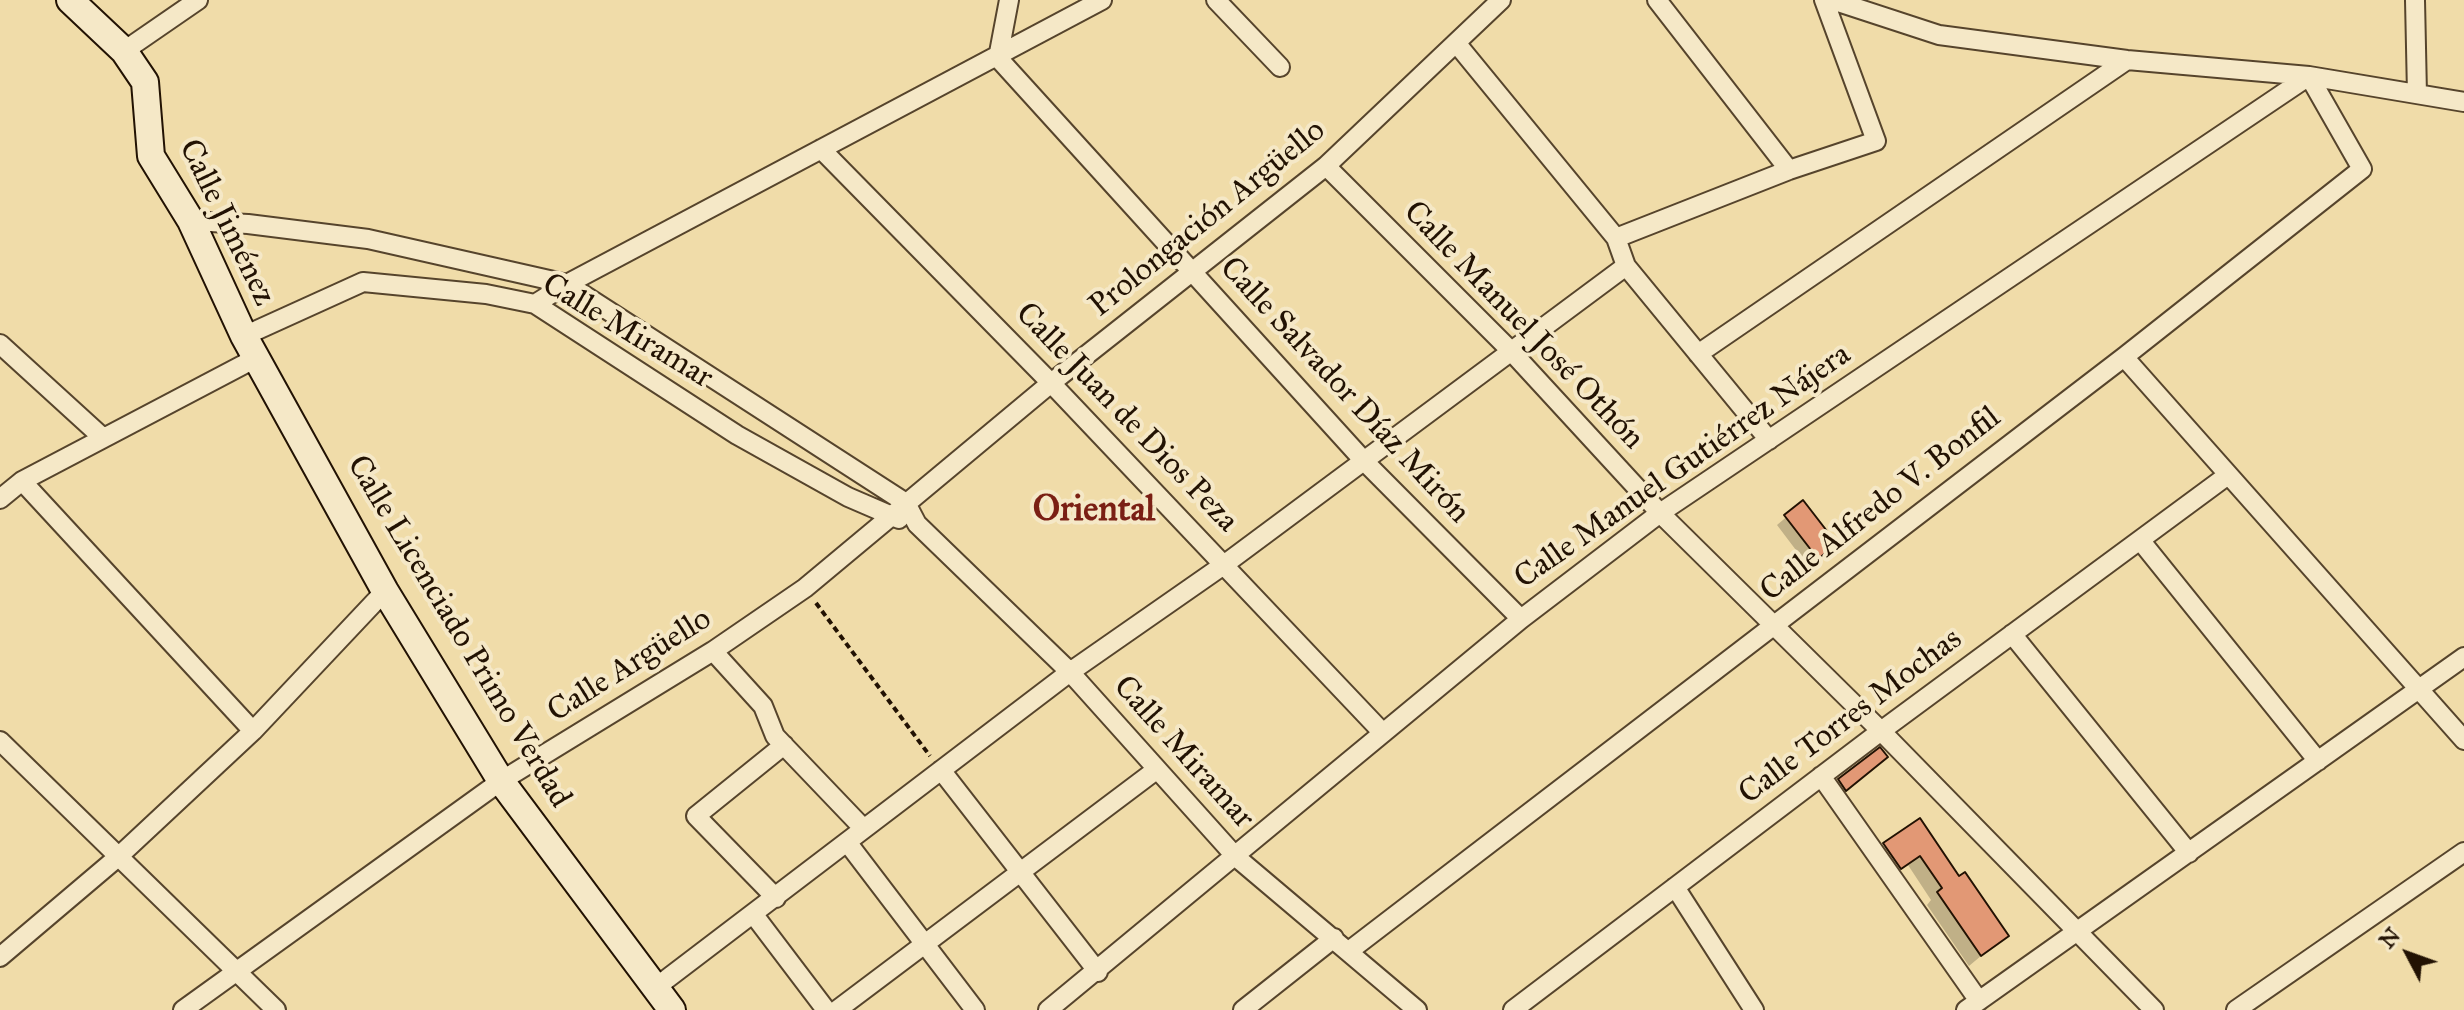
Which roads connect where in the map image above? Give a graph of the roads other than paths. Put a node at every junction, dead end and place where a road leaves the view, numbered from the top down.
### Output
1 (70, 0) edge
2 (198, 0) edge
3 (1009, 0) edge
4 (1102, 0) edge
5 (1216, 0) edge
6 (1501, 0) edge
7 (1657, 0) edge
8 (1824, 0) edge
9 (1832, 0) edge
10 (2415, 0) edge
11 (1457, 44) junction
12 (124, 51) junction
13 (998, 58) junction
14 (2127, 60) junction
15 (1280, 67) dead end
16 (2309, 76) junction
17 (2417, 94) junction
18 (2464, 102) edge
19 (821, 149) junction
20 (1326, 166) junction
21 (1789, 170) junction
22 (191, 221) junction
23 (1616, 238) junction
24 (1626, 266) junction
25 (1193, 273) junction
26 (567, 284) junction
27 (535, 304) junction
28 (0, 344) edge
29 (250, 347) junction
30 (1510, 350) junction
31 (1698, 354) junction
32 (2124, 357) junction
33 (1051, 383) junction
34 (102, 437) junction
35 (1769, 440) junction
36 (1364, 461) junction
37 (2228, 475) junction
38 (22, 481) junction
39 (0, 499) edge
40 (906, 503) junction
41 (1660, 513) junction
42 (892, 517) junction
43 (917, 524) junction
44 (2140, 540) junction
45 (1225, 564) junction
46 (385, 591) junction
47 (1521, 619) junction
48 (1774, 626) junction
49 (2012, 634) junction
50 (713, 651) junction
51 (2464, 657) edge
52 (1070, 672) junction
53 (2419, 689) junction
54 (253, 731) junction
55 (1881, 731) junction
56 (1383, 733) junction
57 (2464, 740) edge
58 (0, 741) edge
59 (784, 745) junction
60 (2318, 761) junction
61 (941, 770) junction
62 (1156, 770) junction
63 (1821, 776) junction
64 (501, 781) junction
65 (863, 828) junction
66 (847, 842) junction
67 (2464, 852) edge
68 (2189, 853) junction
69 (118, 857) junction
70 (1236, 857) junction
71 (1018, 873) junction
72 (1675, 887) junction
73 (776, 898) junction
74 (754, 915) junction
75 (2077, 932) junction
76 (1342, 944) junction
77 (922, 945) junction
78 (0, 957) edge
79 (238, 971) junction
80 (1098, 972) junction
81 (655, 988) junction
82 (1973, 1006) edge
83 (1406, 1007) edge
84 (183, 1010) edge
85 (276, 1010) edge
86 (672, 1010) edge
87 (826, 1010) edge
88 (837, 1010) edge
89 (975, 1010) edge
90 (1048, 1010) edge
91 (1243, 1010) edge
92 (1513, 1010) edge
93 (1754, 1010) edge
94 (2154, 1010) edge
95 (2236, 1010) edge

1 - 12 street, Calle Jiménez
2 - 12 street
3 - 13 street
4 - 13 street
5 - 15 street
6 - 11 street, Prolongación Argüello
7 - 21 street
8 - 21 street
9 - 14 street
10 - 17 street
11 - 20 street, Prolongación Argüello
11 - 23 street
12 - 22 street, Calle Jiménez
13 - 19 street
13 - 25 street, Calle Salvador Díaz Mirón
14 - 16 street
14 - 31 street
16 - 17 street
16 - 32 street, Calle Alfredo V. Bonfil
16 - 35 street, Calle Manuel Gutiérrez Nájera
17 - 18 street
19 - 26 street
19 - 33 street, Calle Juan de Dios Peza
20 - 25 street, Prolongación Argüello
20 - 30 street, Calle Manuel José Othón
21 - 23 street
22 - 26 street
22 - 29 street, Calle Jiménez
23 - 24 street
24 - 30 street
24 - 31 street
25 - 33 street, Prolongación Argüello
25 - 36 street, Calle Salvador Díaz Mirón
26 - 27 street
26 - 40 street, Calle Miramar
27 - 29 street, Calle Miramar
27 - 42 street, Calle Miramar
28 - 34 street
29 - 34 street, Calle Miramar
29 - 46 street, Calle Licenciado Primo Verdad
30 - 36 street
30 - 41 street, Calle Manuel José Othón
31 - 35 street
32 - 37 street
32 - 48 street, Calle Alfredo V. Bonfil
33 - 40 street, Prolongación Argüello
33 - 45 street, Calle Juan de Dios Peza
34 - 38 street, Calle Miramar
35 - 41 street, Calle Manuel Gutiérrez Nájera
36 - 45 street
36 - 47 street, Calle Salvador Díaz Mirón
37 - 44 street, Calle Torres Mochas
37 - 53 street
38 - 39 street, Calle Miramar
38 - 54 street
40 - 42 street, Calle Argüello
40 - 43 street, Calle Miramar
41 - 47 street, Calle Manuel Gutiérrez Nájera
41 - 48 street, Calle Manuel José Othón
42 - 43 street, Calle Miramar
42 - 50 street, Calle Argüello
43 - 52 street, Calle Miramar
44 - 49 street, Calle Torres Mochas
44 - 60 street
45 - 52 street
45 - 56 street, Calle Juan de Dios Peza
46 - 54 street
46 - 64 street, Calle Licenciado Primo Verdad
47 - 56 street, Calle Manuel Gutiérrez Nájera
48 - 55 street, Calle Manuel José Othón
48 - 76 street, Calle Alfredo V. Bonfil
49 - 55 street, Calle Torres Mochas
49 - 68 street
50 - 59 street
50 - 64 street, Calle Argüello
51 - 53 street
52 - 61 street
52 - 62 street, Calle Miramar
53 - 57 street
53 - 60 street
54 - 69 street
55 - 63 street, Calle Torres Mochas
55 - 75 street, Calle Manuel José Othón
56 - 70 street, Calle Manuel Gutiérrez Nájera
58 - 69 street
59 - 65 street
59 - 73 street
60 - 68 street
61 - 65 street
61 - 71 street
62 - 70 street, Calle Miramar
62 - 71 street
63 - 72 street, Calle Torres Mochas
63 - 82 street
64 - 79 street, Calle Argüello
64 - 81 street, Calle Licenciado Primo Verdad
65 - 66 street
66 - 73 street
66 - 77 street
67 - 95 street
68 - 75 street
69 - 78 street
69 - 79 street
70 - 76 street, Calle Miramar
70 - 80 street, Calle Manuel Gutiérrez Nájera
71 - 77 street
71 - 80 street
72 - 92 street, Calle Torres Mochas
72 - 93 street
73 - 74 street
74 - 81 street
74 - 87 street
75 - 82 street
75 - 94 street, Calle Manuel José Othón
76 - 83 street, Calle Miramar
76 - 91 street, Calle Alfredo V. Bonfil
77 - 88 street
77 - 89 street
79 - 84 street, Calle Argüello
79 - 85 street
80 - 90 street, Calle Manuel Gutiérrez Nájera
81 - 86 street, Calle Licenciado Primo Verdad

